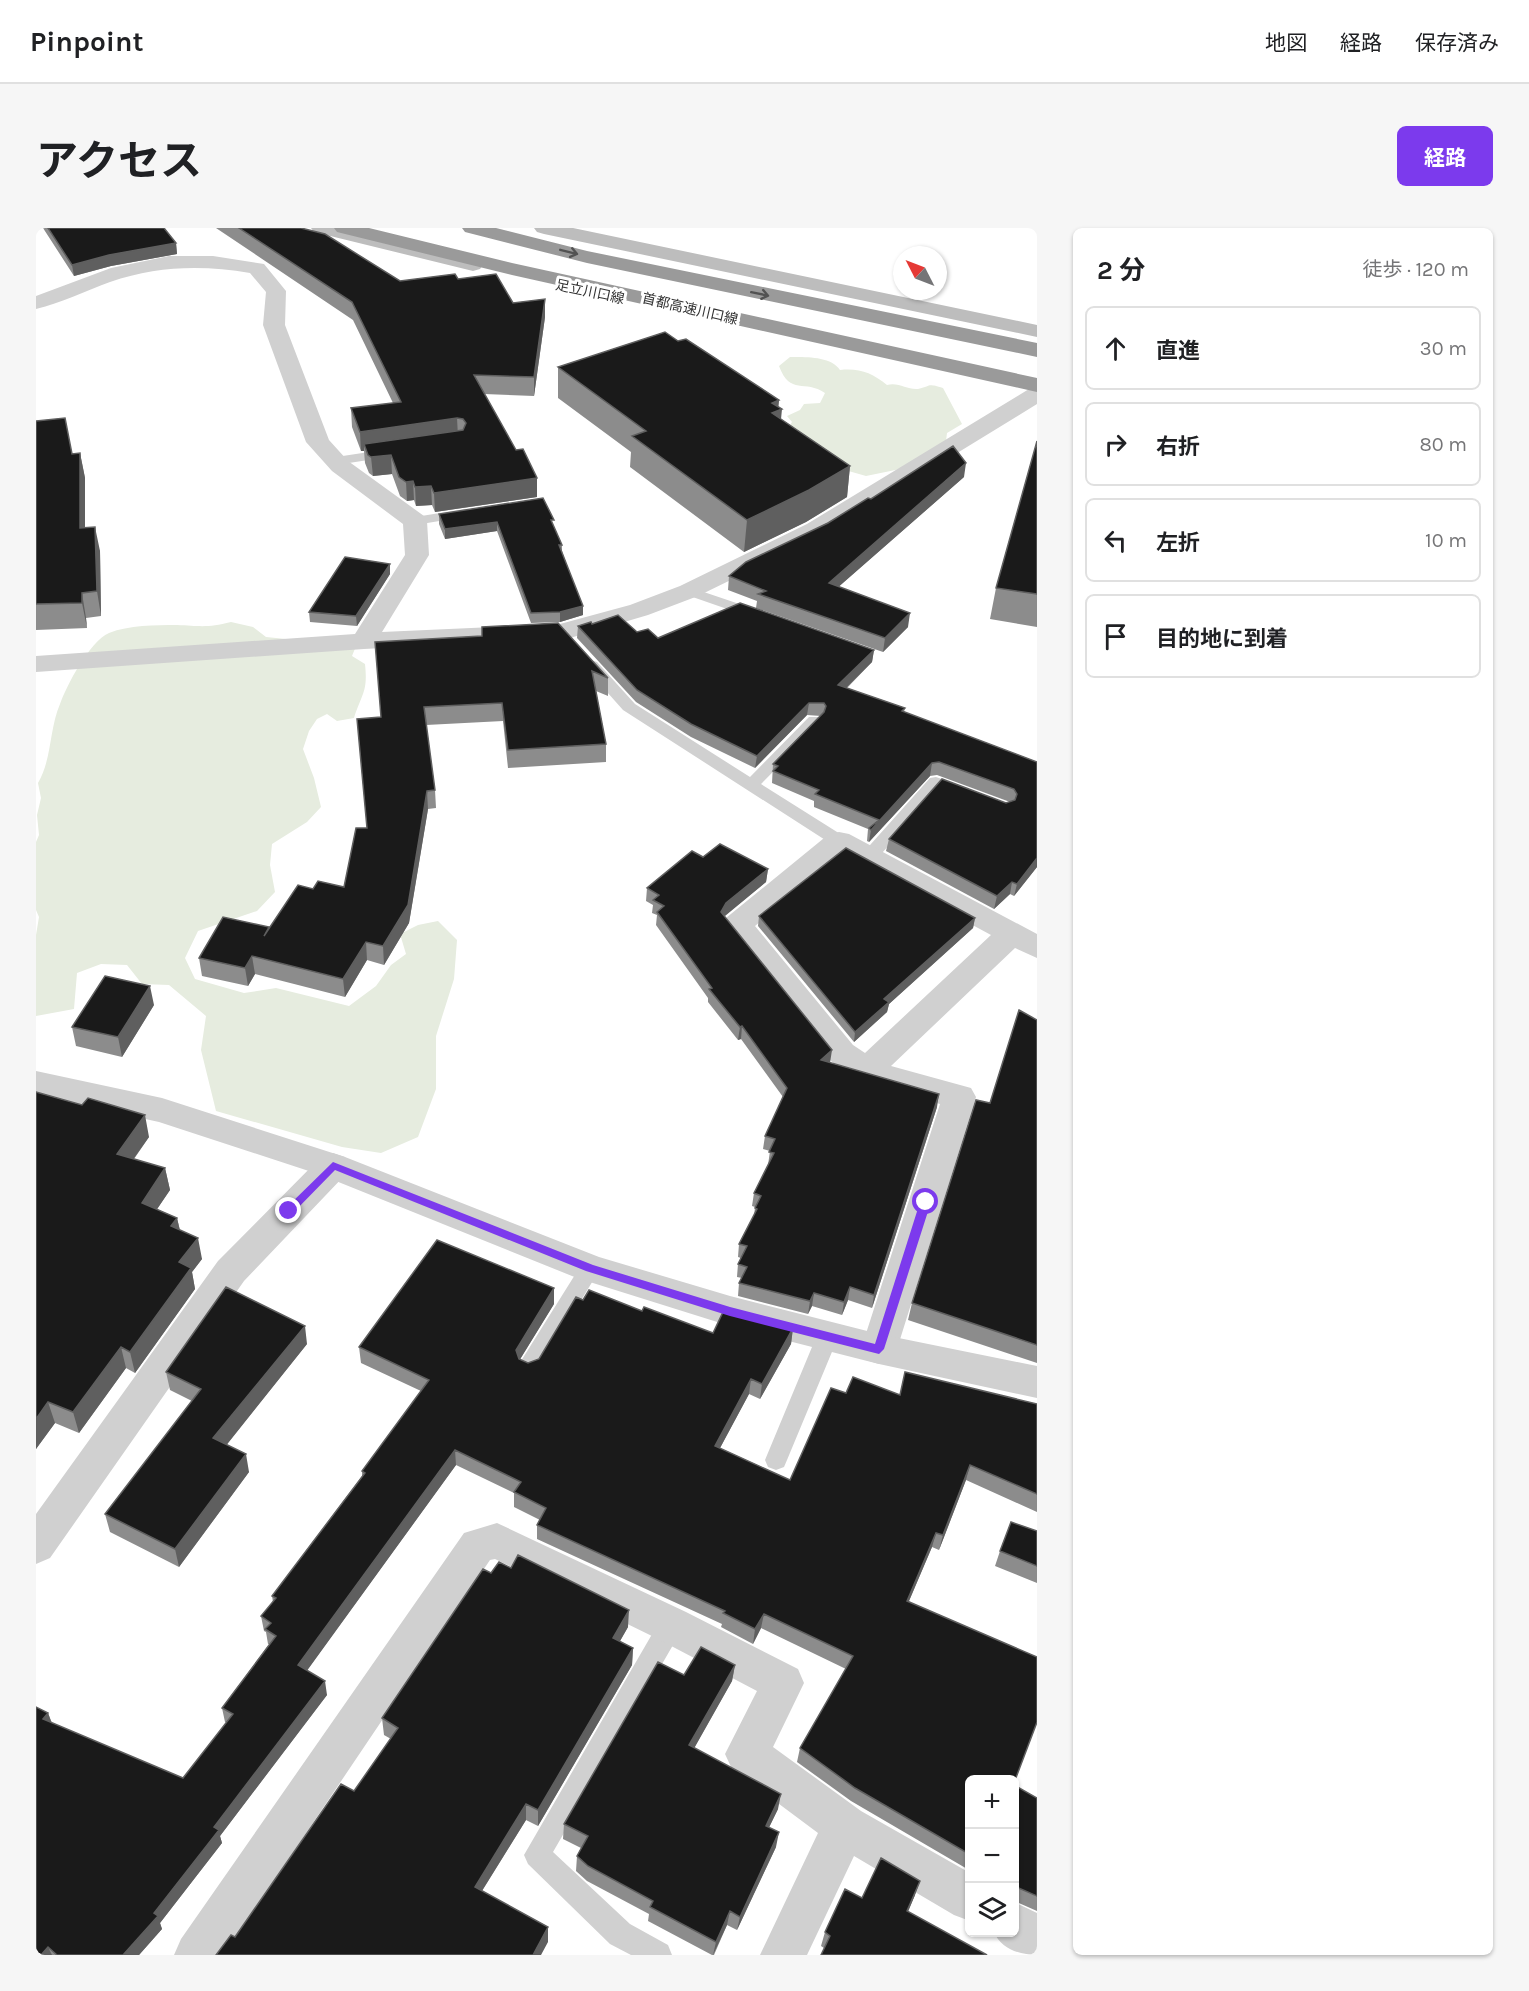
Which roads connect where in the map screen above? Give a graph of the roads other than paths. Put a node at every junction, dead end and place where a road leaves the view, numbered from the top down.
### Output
1 (321, 228) edge
2 (344, 228) edge
3 (409, 228) edge
4 (472, 228) edge
5 (532, 228) edge
6 (544, 228) edge
7 (36, 303) edge
8 (1037, 331) edge
9 (1037, 337) edge
10 (829, 340) junction
11 (1037, 350) edge
12 (1037, 385) edge
13 (1037, 392) edge
14 (402, 451) edge
15 (336, 461) junction
16 (482, 511) edge
17 (415, 521) junction
18 (689, 591) junction
19 (777, 622) edge
20 (561, 632) junction
21 (364, 641) junction
22 (36, 664) edge
23 (815, 720) edge
24 (750, 786) junction
25 (975, 797) edge
26 (839, 841) junction
27 (868, 858) junction
28 (1024, 940) edge
29 (866, 1071) junction
30 (36, 1083) edge
31 (333, 1166) junction
32 (590, 1268) junction
33 (828, 1335) junction
34 (879, 1349) junction
35 (529, 1367) edge
36 (1037, 1382) edge
37 (776, 1460) dead end
38 (36, 1546) edge
39 (671, 1625) junction
40 (845, 1826) junction
41 (965, 1897) edge
42 (1019, 1928) edge
43 (1037, 1938) edge
44 (196, 1955) edge
45 (658, 1955) edge
46 (783, 1955) edge

1 - 13 main road, 足立川口線
2 - 10 highway, 首都高速川口線
3 - 10 highway
4 -> 11 highway
5 - 9 highway
6 - 8 main road
7 - 15 street
10 - 12 highway, 首都高速川口線
13 - 18 street
14 - 15 lane
15 - 17 street
16 - 17 lane
17 - 21 street
18 - 19 lane
18 - 20 street
20 - 21 street
20 - 24 lane
21 - 22 street
23 - 24 lane
24 - 26 lane
25 - 27 lane
26 - 27 street
26 - 29 street
27 - 28 street
28 - 29 street
29 - 34 street
30 - 31 street
31 - 32 street
31 - 38 street
32 - 33 street
32 - 35 lane
33 - 34 street
33 - 37 lane
34 - 36 street
39 - 40 street
39 - 44 street
39 - 45 lane
40 - 41 street
40 - 46 street
42 - 43 street

